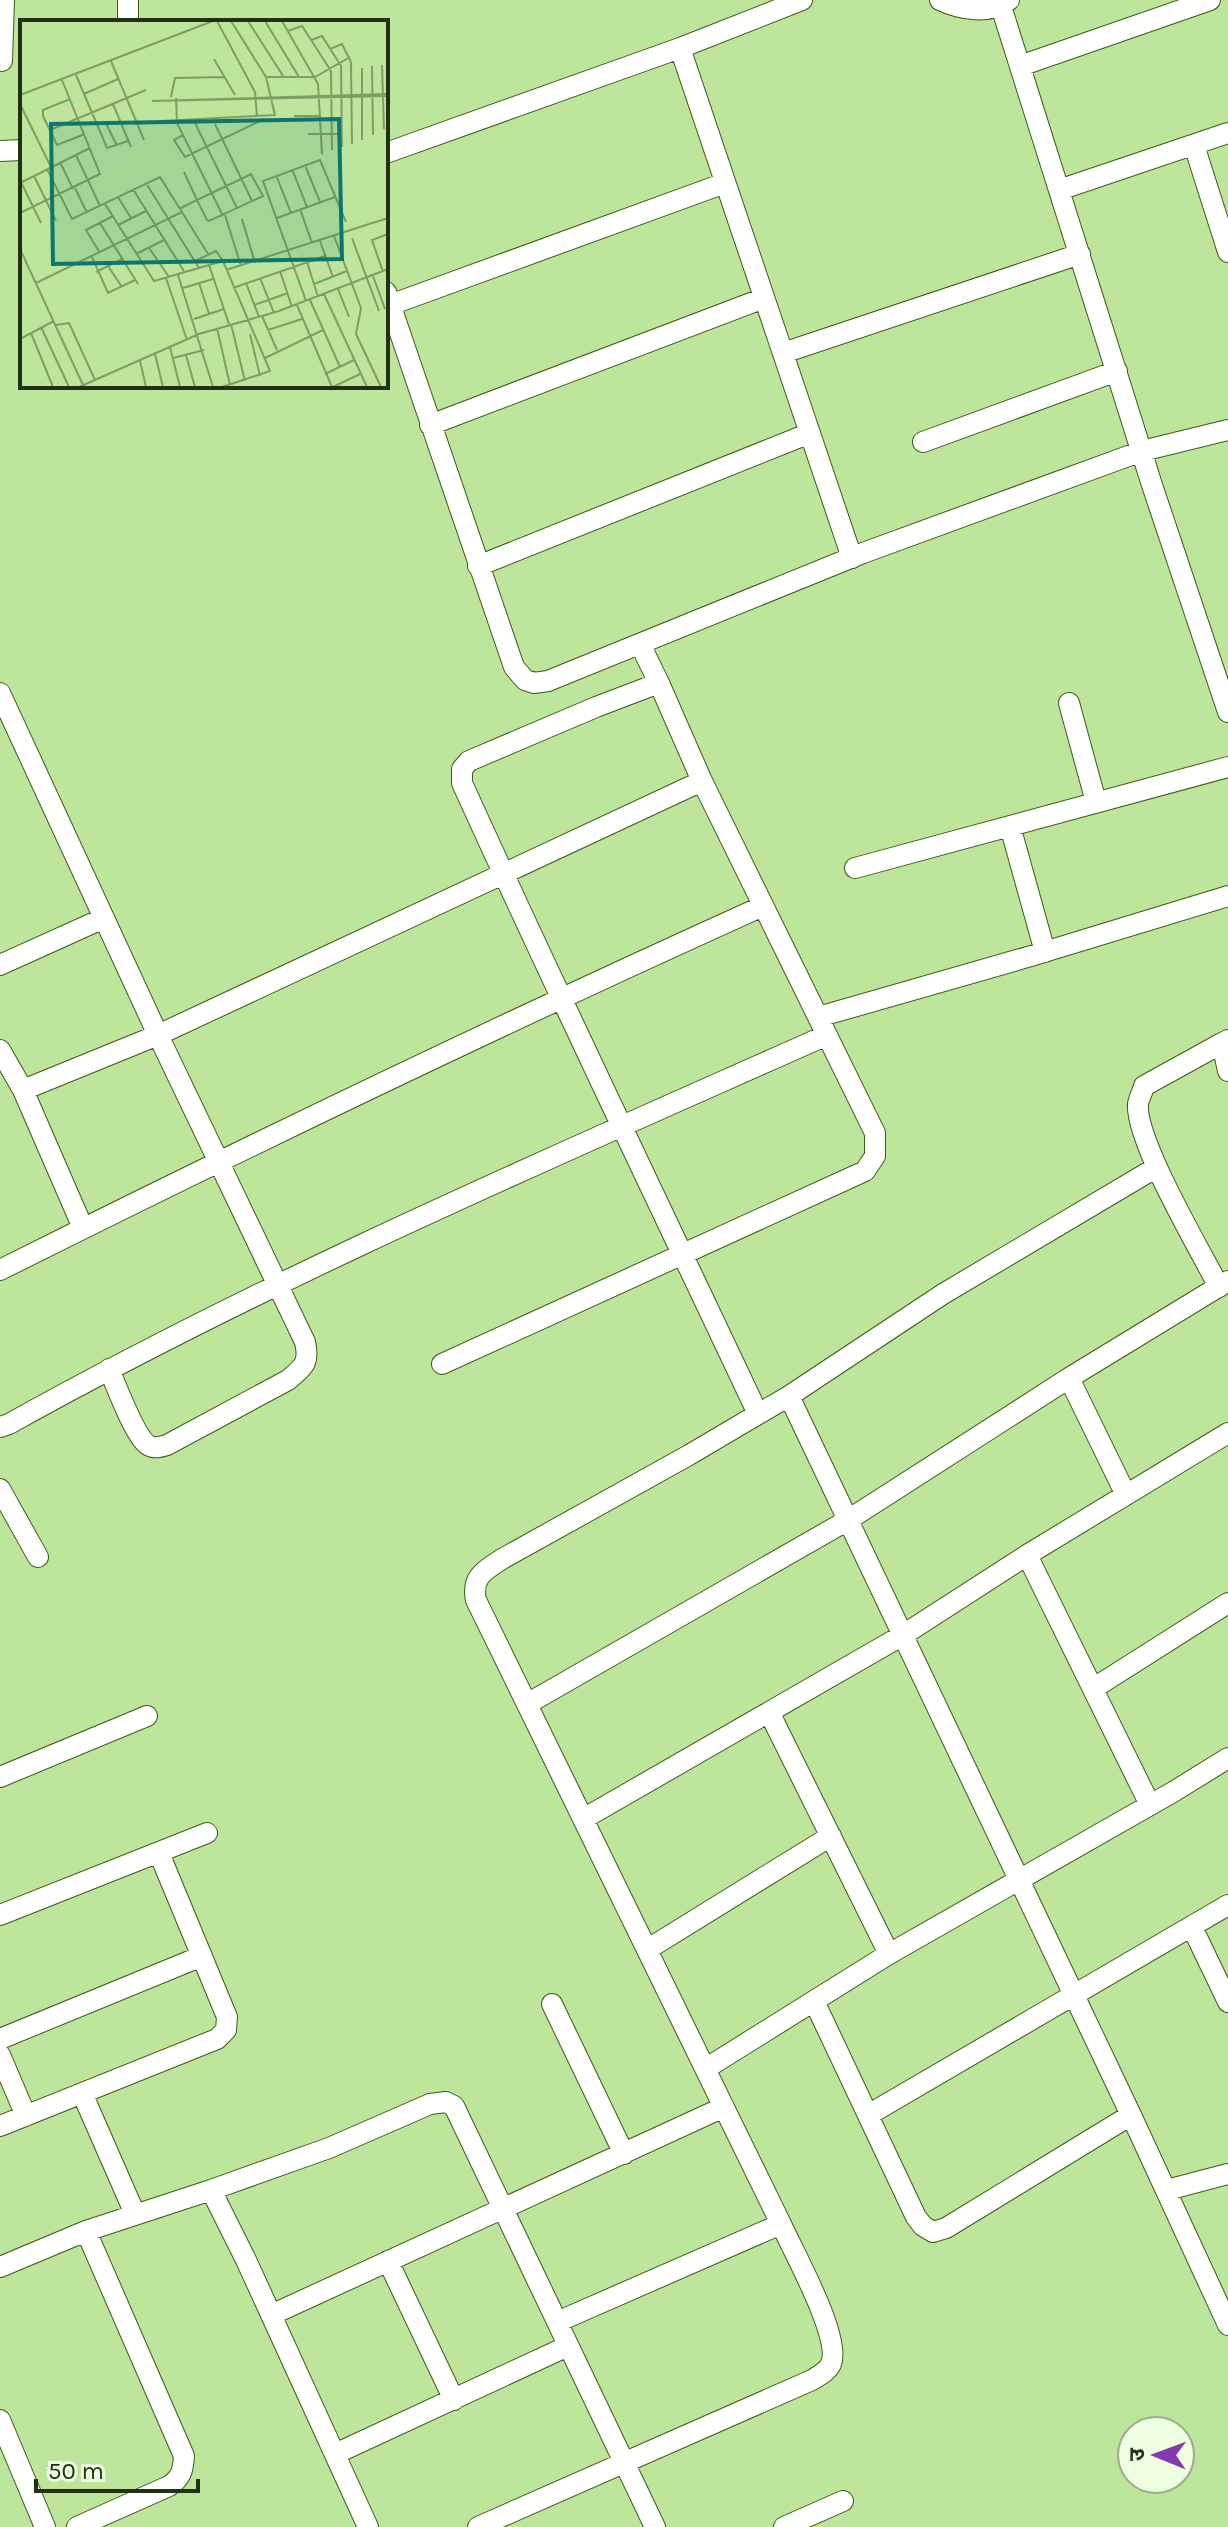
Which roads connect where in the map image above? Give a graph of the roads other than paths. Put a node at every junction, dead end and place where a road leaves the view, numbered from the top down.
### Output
1 (4, 0) edge
2 (802, 0) edge
3 (940, 0) edge
4 (1210, 0) edge
5 (1003, 2) edge
6 (680, 48) junction
7 (8, 61) edge
8 (1020, 66) junction
9 (1228, 133) edge
10 (1194, 145) junction
11 (20, 150) edge
12 (0, 151) edge
13 (388, 152) edge
14 (725, 183) junction
15 (1059, 190) junction
16 (1228, 252) edge
17 (1080, 254) junction
18 (388, 298) edge
19 (764, 298) junction
20 (783, 353) junction
21 (1117, 371) junction
22 (430, 425) junction
23 (1228, 430) edge
24 (810, 433) junction
25 (923, 442) dead end
26 (1142, 451) junction
27 (852, 558) junction
28 (478, 566) junction
29 (640, 644) junction
30 (1220, 663) edge
31 (659, 683) junction
32 (0, 693) edge
33 (1069, 703) dead end
34 (1228, 712) edge
35 (1228, 767) edge
36 (702, 781) junction
37 (1096, 802) junction
38 (1010, 826) junction
39 (855, 868) dead end
40 (503, 874) junction
41 (1228, 896) edge
42 (763, 906) junction
43 (104, 918) junction
44 (1045, 952) junction
45 (0, 965) edge
46 (561, 997) junction
47 (822, 1026) junction
48 (158, 1035) junction
49 (1225, 1041) edge
50 (0, 1050) edge
51 (1228, 1071) edge
52 (23, 1090) junction
53 (622, 1127) junction
54 (218, 1161) junction
55 (1157, 1167) junction
56 (83, 1228) junction
57 (683, 1256) junction
58 (0, 1270) edge
59 (1223, 1284) edge
60 (278, 1285) junction
61 (442, 1364) dead end
62 (109, 1369) junction
63 (1069, 1378) junction
64 (789, 1396) junction
65 (758, 1414) junction
66 (0, 1427) edge
67 (1228, 1433) edge
68 (0, 1489) edge
69 (1126, 1495) junction
70 (848, 1520) junction
71 (1027, 1555) junction
72 (38, 1557) dead end
73 (1228, 1603) edge
74 (903, 1635) junction
75 (1094, 1688) junction
76 (527, 1704) junction
77 (769, 1712) junction
78 (147, 1716) dead end
79 (1228, 1758) edge
80 (0, 1777) edge
81 (1150, 1805) junction
82 (583, 1819) junction
83 (207, 1833) dead end
84 (831, 1836) junction
85 (159, 1853) junction
86 (1020, 1880) junction
87 (1228, 1905) edge
88 (0, 1915) edge
89 (1192, 1927) junction
90 (648, 1949) junction
91 (889, 1954) junction
92 (202, 1956) junction
93 (1074, 1994) junction
94 (814, 2001) junction
95 (1228, 2002) edge
96 (552, 2004) dead end
97 (0, 2039) edge
98 (0, 2055) edge
99 (705, 2069) junction
100 (82, 2093) junction
101 (724, 2107) junction
102 (868, 2115) junction
103 (1131, 2115) junction
104 (26, 2116) junction
105 (0, 2126) edge
106 (624, 2154) junction
107 (1228, 2174) edge
108 (211, 2190) junction
109 (1167, 2190) junction
110 (503, 2209) junction
111 (135, 2214) junction
112 (781, 2224) junction
113 (86, 2231) junction
114 (388, 2261) junction
115 (0, 2267) edge
116 (271, 2315) junction
117 (557, 2322) junction
118 (1228, 2325) edge
119 (568, 2346) junction
120 (454, 2400) junction
121 (0, 2420) edge
122 (335, 2454) junction
123 (622, 2462) junction
124 (843, 2501) dead end
125 (45, 2527) edge
126 (77, 2527) edge
127 (368, 2527) edge
128 (478, 2527) edge
129 (655, 2527) edge
130 (784, 2527) edge

1 - 7 street
2 - 6 street
3 - 5 street
4 - 8 street
5 - 8 street
6 - 13 street
6 - 14 street
8 - 15 street
9 - 10 street
10 - 15 street
10 - 16 street
11 - 12 street
14 - 18 street
14 - 19 street
15 - 17 street
17 - 20 street
17 - 21 street
18 - 22 street
19 - 20 street
19 - 22 street
20 - 24 street
21 - 25 street
21 - 26 street
22 - 28 street
23 - 26 street
24 - 27 street
24 - 28 street
26 - 27 street
26 - 30 street
27 - 29 street
28 - 29 street
29 - 31 street
30 - 34 street
31 - 36 street
31 - 40 street
32 - 43 street
33 - 37 street
35 - 37 street
36 - 40 street
36 - 42 street
37 - 38 street
38 - 39 street
38 - 44 street
40 - 46 street
40 - 48 street
41 - 44 street
42 - 46 street
42 - 47 street
43 - 45 street
43 - 48 street
44 - 47 street
46 - 53 street
46 - 54 street
47 - 53 street
47 - 57 street
48 - 52 street
48 - 54 street
49 - 51 street
49 - 55 street
50 - 52 street
52 - 56 street
53 - 57 street
53 - 60 street
54 - 56 street
54 - 60 street
55 - 59 street
55 - 64 street
56 - 58 street
57 - 61 street
57 - 65 street
59 - 63 street
60 - 62 street
60 - 62 street
62 - 66 street
63 - 69 street
63 - 70 street
64 - 65 street
64 - 70 street
65 - 76 street
67 - 69 street
68 - 72 street
69 - 71 street
70 - 74 street
70 - 76 street
71 - 74 street
71 - 75 street
73 - 75 street
74 - 77 street
74 - 86 street
75 - 81 street
76 - 82 street
77 - 82 street
77 - 84 street
78 - 80 street
79 - 81 street
81 - 86 street
82 - 90 street
83 - 85 street
84 - 90 street
84 - 91 street
85 - 88 street
85 - 92 street
86 - 91 street
86 - 93 street
87 - 89 street
89 - 93 street
89 - 95 street
90 - 99 street
91 - 94 street
92 - 97 street
92 - 100 street
93 - 102 street
93 - 103 street
94 - 99 street
94 - 102 street
96 - 106 street
98 - 104 street
99 - 101 street
100 - 104 street
100 - 111 street
101 - 106 street
101 - 112 street
102 - 103 street
103 - 109 street
104 - 105 street
106 - 110 street
107 - 109 street
108 - 110 street
108 - 111 street
108 - 116 street
109 - 118 street
110 - 114 street
110 - 117 street
111 - 113 street
112 - 117 street
112 - 123 street
113 - 115 street
113 - 126 street
114 - 116 street
114 - 120 street
116 - 122 street
117 - 119 street
119 - 120 street
119 - 123 street
120 - 122 street
121 - 125 street
122 - 127 street
123 - 128 street
123 - 129 street
124 - 130 street

